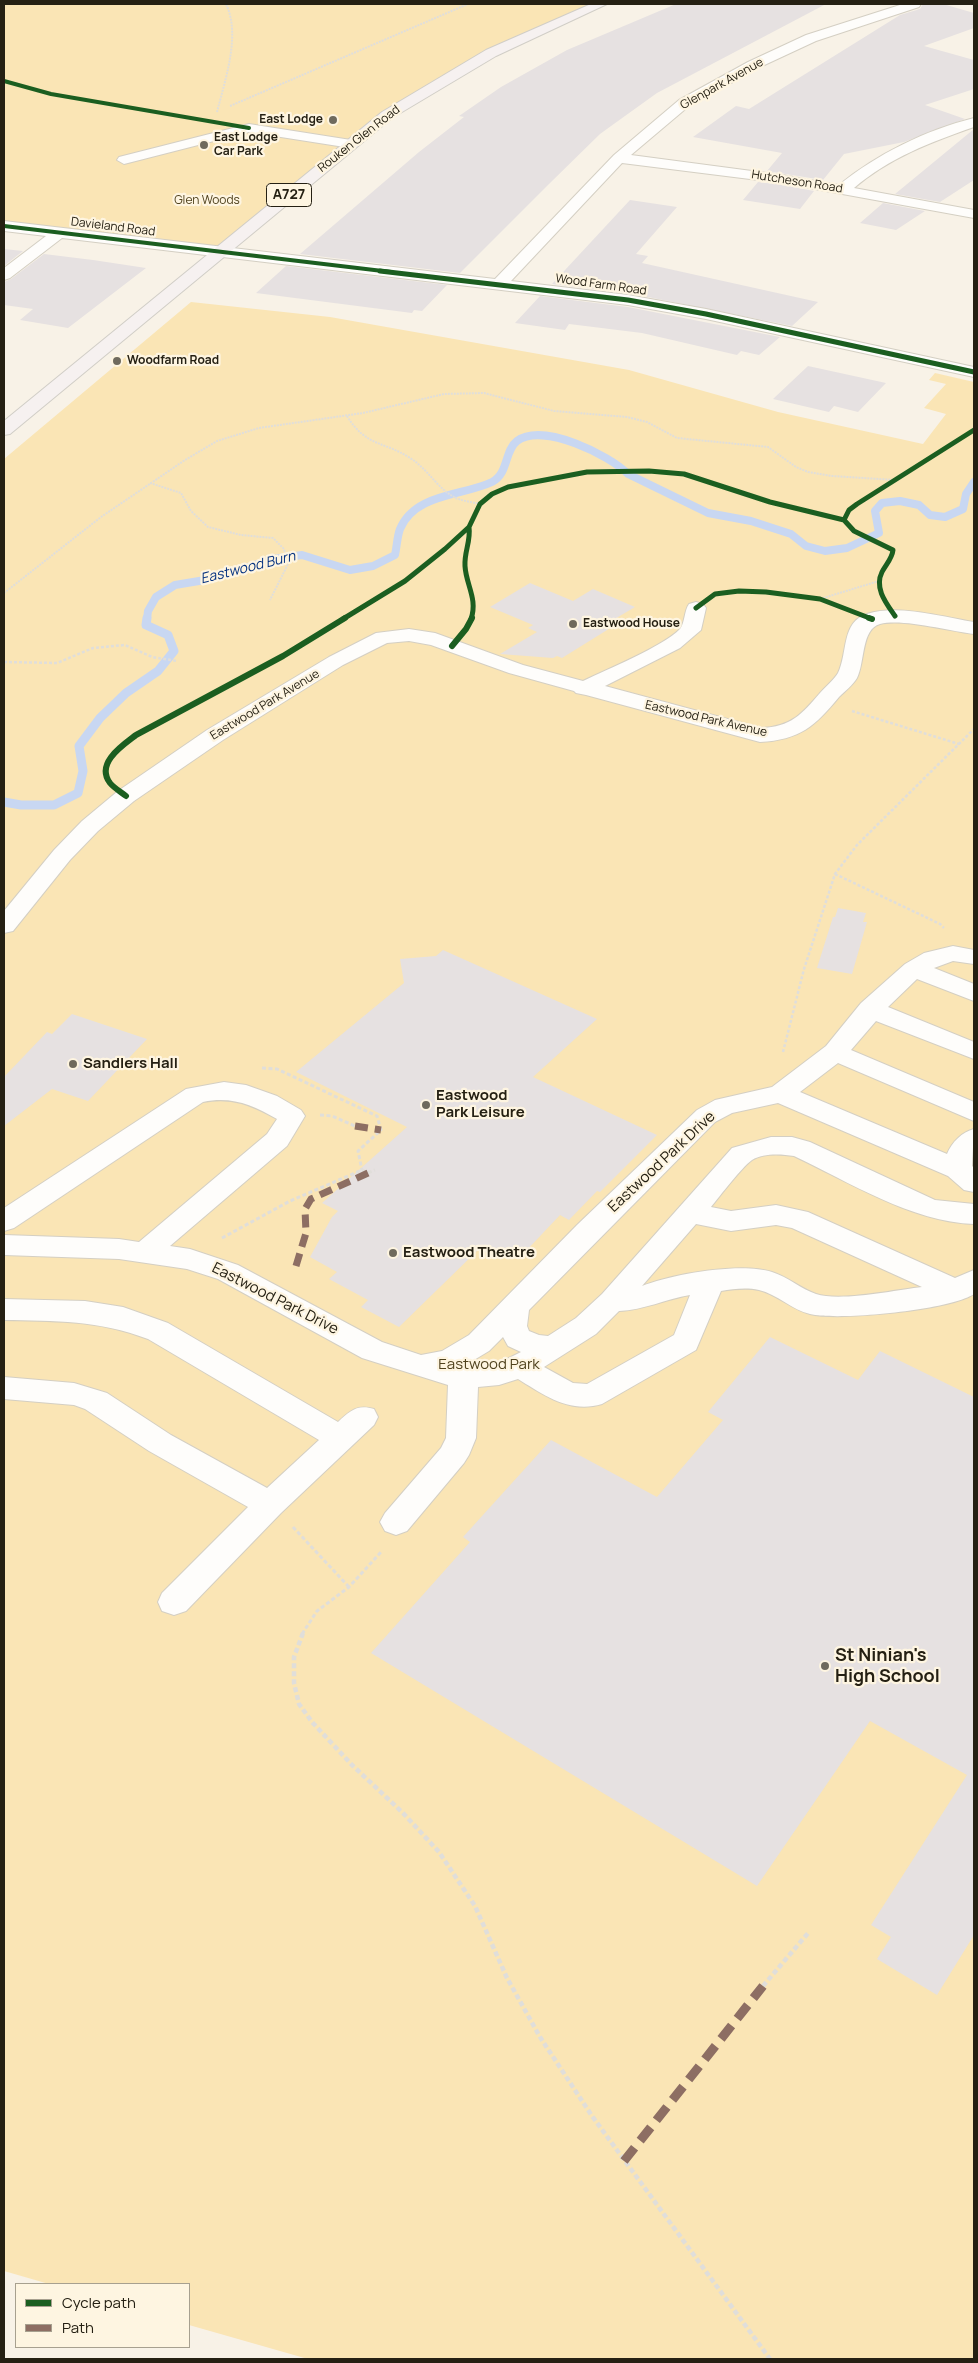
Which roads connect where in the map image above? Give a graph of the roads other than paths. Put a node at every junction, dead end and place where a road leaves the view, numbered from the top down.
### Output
1 (602, 4) edge
2 (915, 4) edge
3 (974, 122) edge
4 (351, 144) junction
5 (619, 158) junction
6 (124, 160) dead end
7 (844, 190) junction
8 (974, 214) edge
9 (4, 226) edge
10 (60, 232) junction
11 (220, 251) junction
12 (4, 274) edge
13 (501, 283) junction
14 (974, 372) edge
15 (4, 430) edge
16 (696, 608) dead end
17 (974, 628) edge
18 (583, 688) junction
19 (4, 926) edge
20 (966, 955) edge
21 (914, 969) junction
22 (974, 993) edge
23 (870, 1009) junction
24 (974, 1051) edge
25 (834, 1052) junction
26 (790, 1086) junction
27 (974, 1112) edge
28 (974, 1138) edge
29 (966, 1176) edge
30 (690, 1213) junction
31 (974, 1214) edge
32 (4, 1220) edge
33 (4, 1245) edge
34 (144, 1252) junction
35 (710, 1281) junction
36 (966, 1285) edge
37 (612, 1301) junction
38 (515, 1305) junction
39 (4, 1309) edge
40 (553, 1347) junction
41 (421, 1366) junction
42 (521, 1367) junction
43 (463, 1377) junction
44 (4, 1388) edge
45 (363, 1417) dead end
46 (341, 1438) junction
47 (270, 1504) junction
48 (396, 1522) road end
49 (174, 1602) dead end

1 - 4 main road, Rouken Glen Road / A727
2 - 5 street, Glenpark Avenue
3 - 7 street
4 - 6 street
4 - 11 main road, Rouken Glen Road / A727
5 - 7 street, Hutcheson Road
5 - 13 street, Glenpark Avenue
7 - 8 street, Hutcheson Road
9 - 10 street, Davieland Road
10 - 11 street, Davieland Road
10 - 12 street
11 - 13 street, Wood Farm Road
11 - 15 main road, Rouken Glen Road / A727
13 - 14 street, Wood Farm Road
16 - 18 street
17 - 18 street, Eastwood Park Avenue
18 - 19 street, Eastwood Park Avenue
20 - 21 street
21 - 22 street
21 - 23 street
23 - 24 street
23 - 25 street
25 - 26 street
25 - 27 street
26 - 29 street
26 - 38 street, Eastwood Park Drive
28 - 29 street
30 - 31 street, Eastwood Park Drive
30 - 36 street
30 - 37 street, Eastwood Park Drive
32 - 34 street
33 - 34 street, Eastwood Park Drive
34 - 41 street, Eastwood Park Drive
35 - 36 street
35 - 37 street
35 - 42 street
37 - 40 street, Eastwood Park Drive
38 - 40 street
38 - 41 street, Eastwood Park Drive
39 - 46 street
40 - 42 street, Eastwood Park Drive
41 - 43 street, Eastwood Park Drive
42 - 43 street, Eastwood Park Drive
43 - 48 street
44 - 47 street
45 - 46 street
46 - 47 street
47 - 49 street

